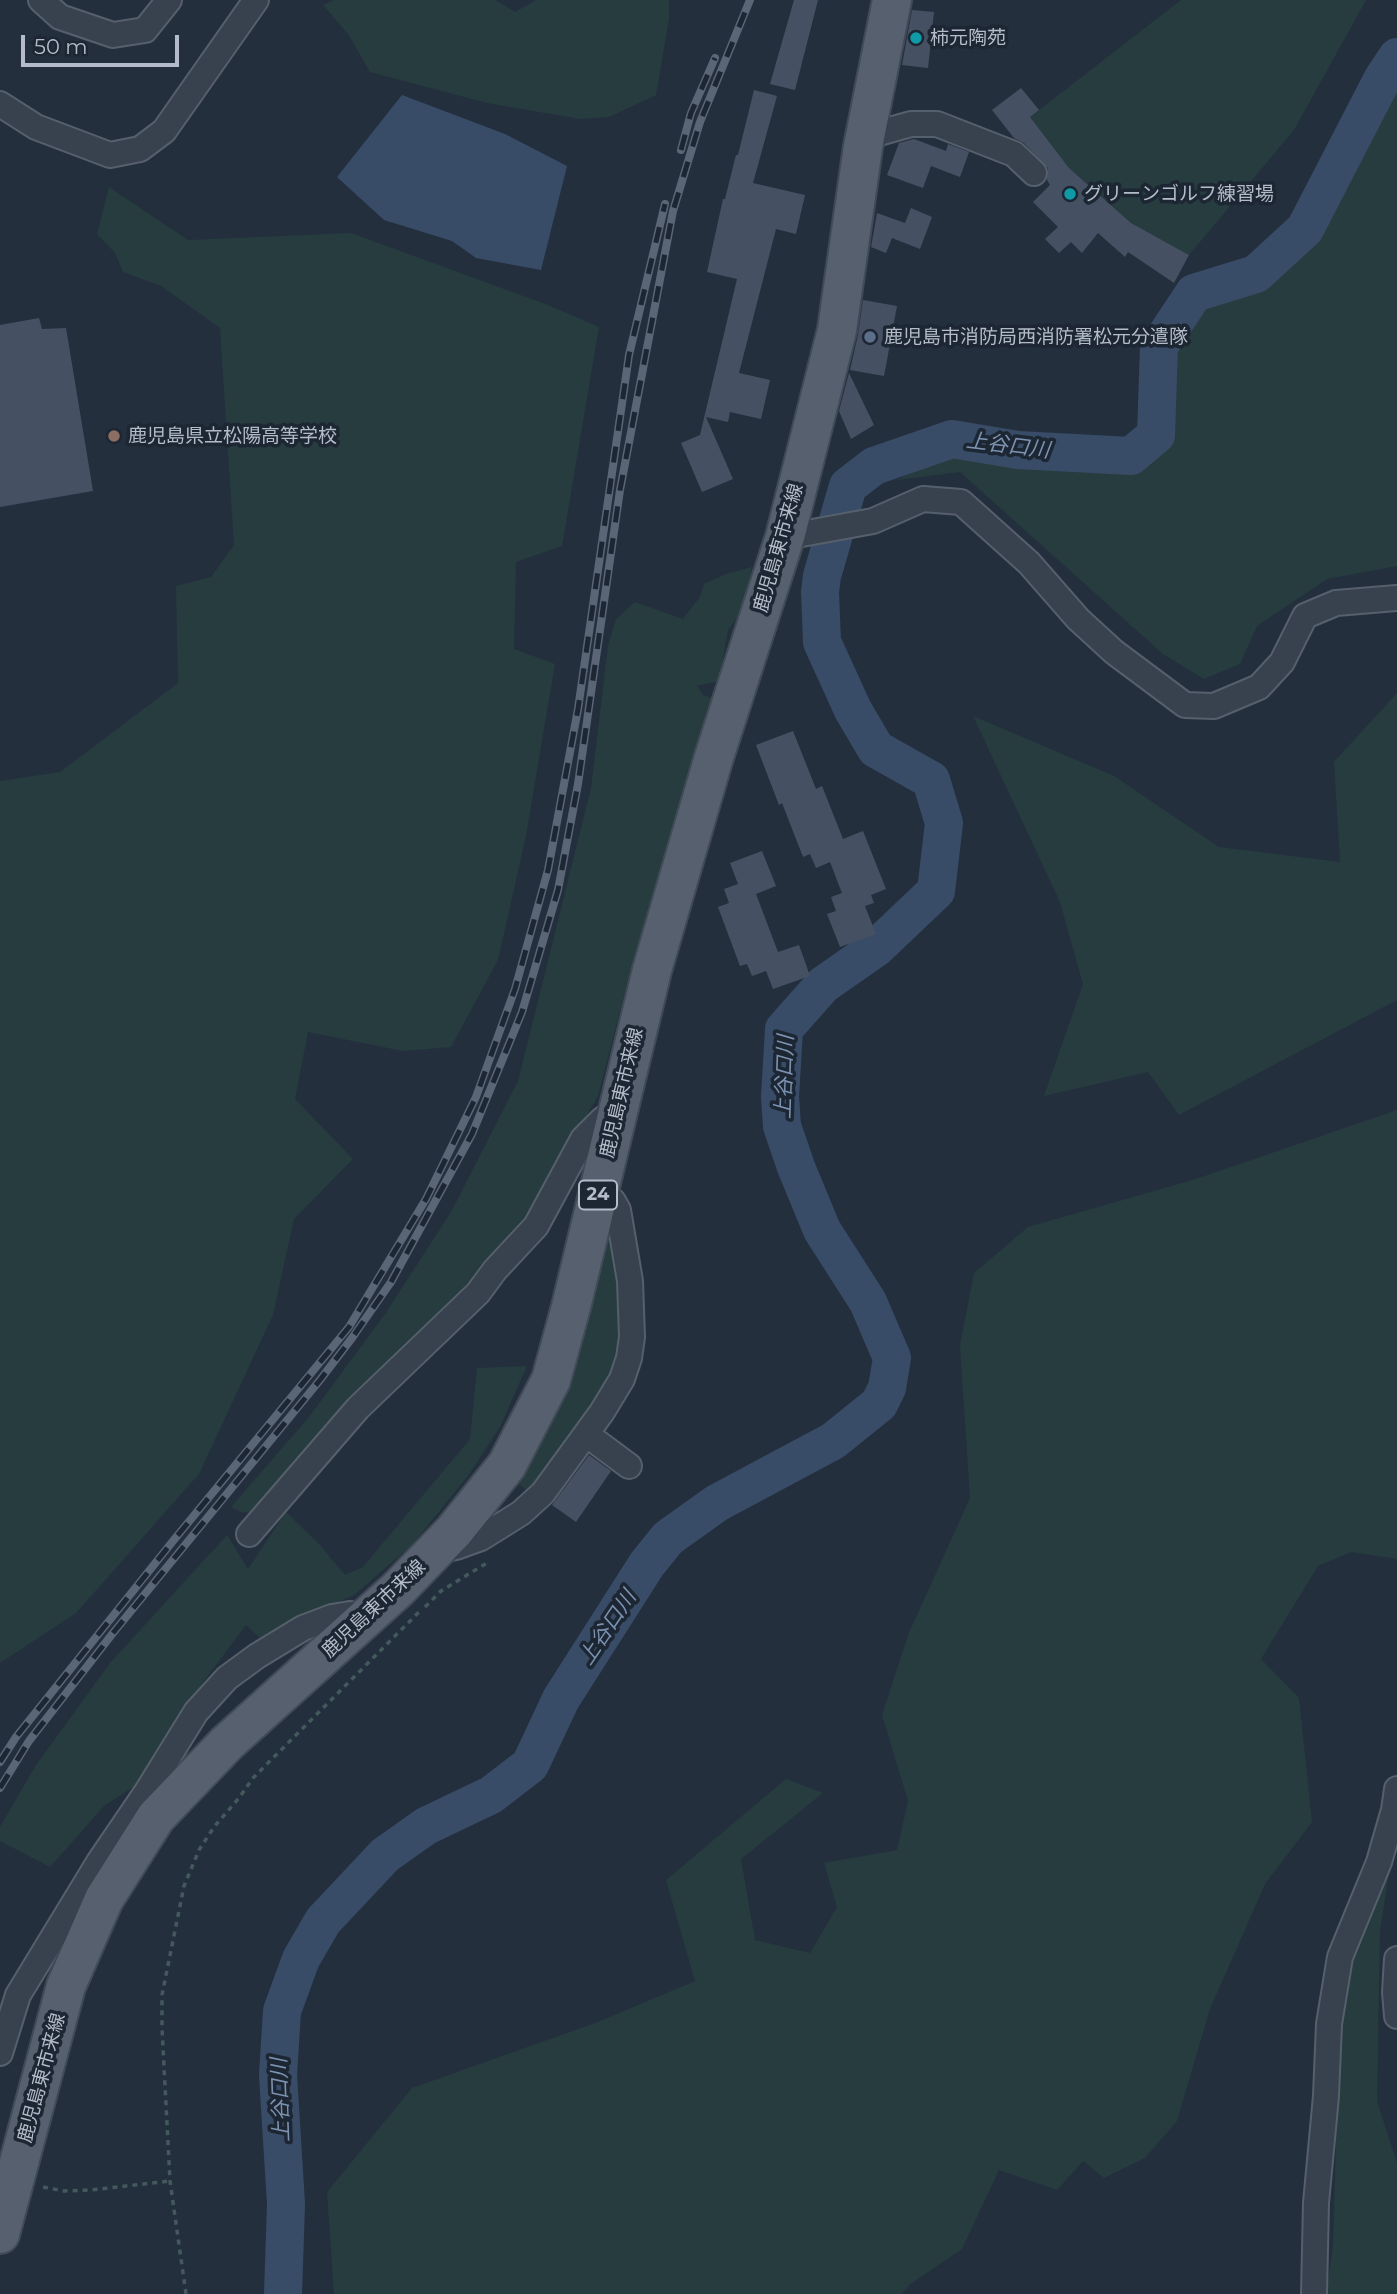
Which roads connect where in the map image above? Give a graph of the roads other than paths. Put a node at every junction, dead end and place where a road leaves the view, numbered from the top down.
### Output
1 (41, 0) edge
2 (169, 0) edge
3 (256, 0) edge
4 (891, 0) edge
5 (0, 104) edge
6 (866, 132) junction
7 (1034, 173) dead end
8 (785, 537) junction
9 (1397, 598) edge
10 (617, 1115) junction
11 (599, 1194) junction
12 (586, 1434) junction
13 (629, 1466) dead end
14 (249, 1534) dead end
15 (436, 1550) junction
16 (367, 1617) junction
17 (1397, 1789) edge
18 (1397, 1959) edge
19 (1397, 2016) edge
20 (0, 2053) edge
21 (5, 2208) edge
22 (1314, 2294) edge

1 - 2 street
3 - 5 street
4 - 6 main road, 鹿児島東市来線 / 24
6 - 7 street
6 - 8 main road, 鹿児島東市来線 / 24
8 - 9 street
8 - 10 main road, 鹿児島東市来線 / 24
10 - 11 main road, 鹿児島東市来線 / 24
10 - 14 street
11 - 12 street
11 - 15 main road, 鹿児島東市来線 / 24
12 - 13 street
12 - 15 street
15 - 16 main road, 鹿児島東市来線 / 24
16 - 20 street
16 - 21 main road, 鹿児島東市来線 / 24
17 - 22 street
18 - 19 street

